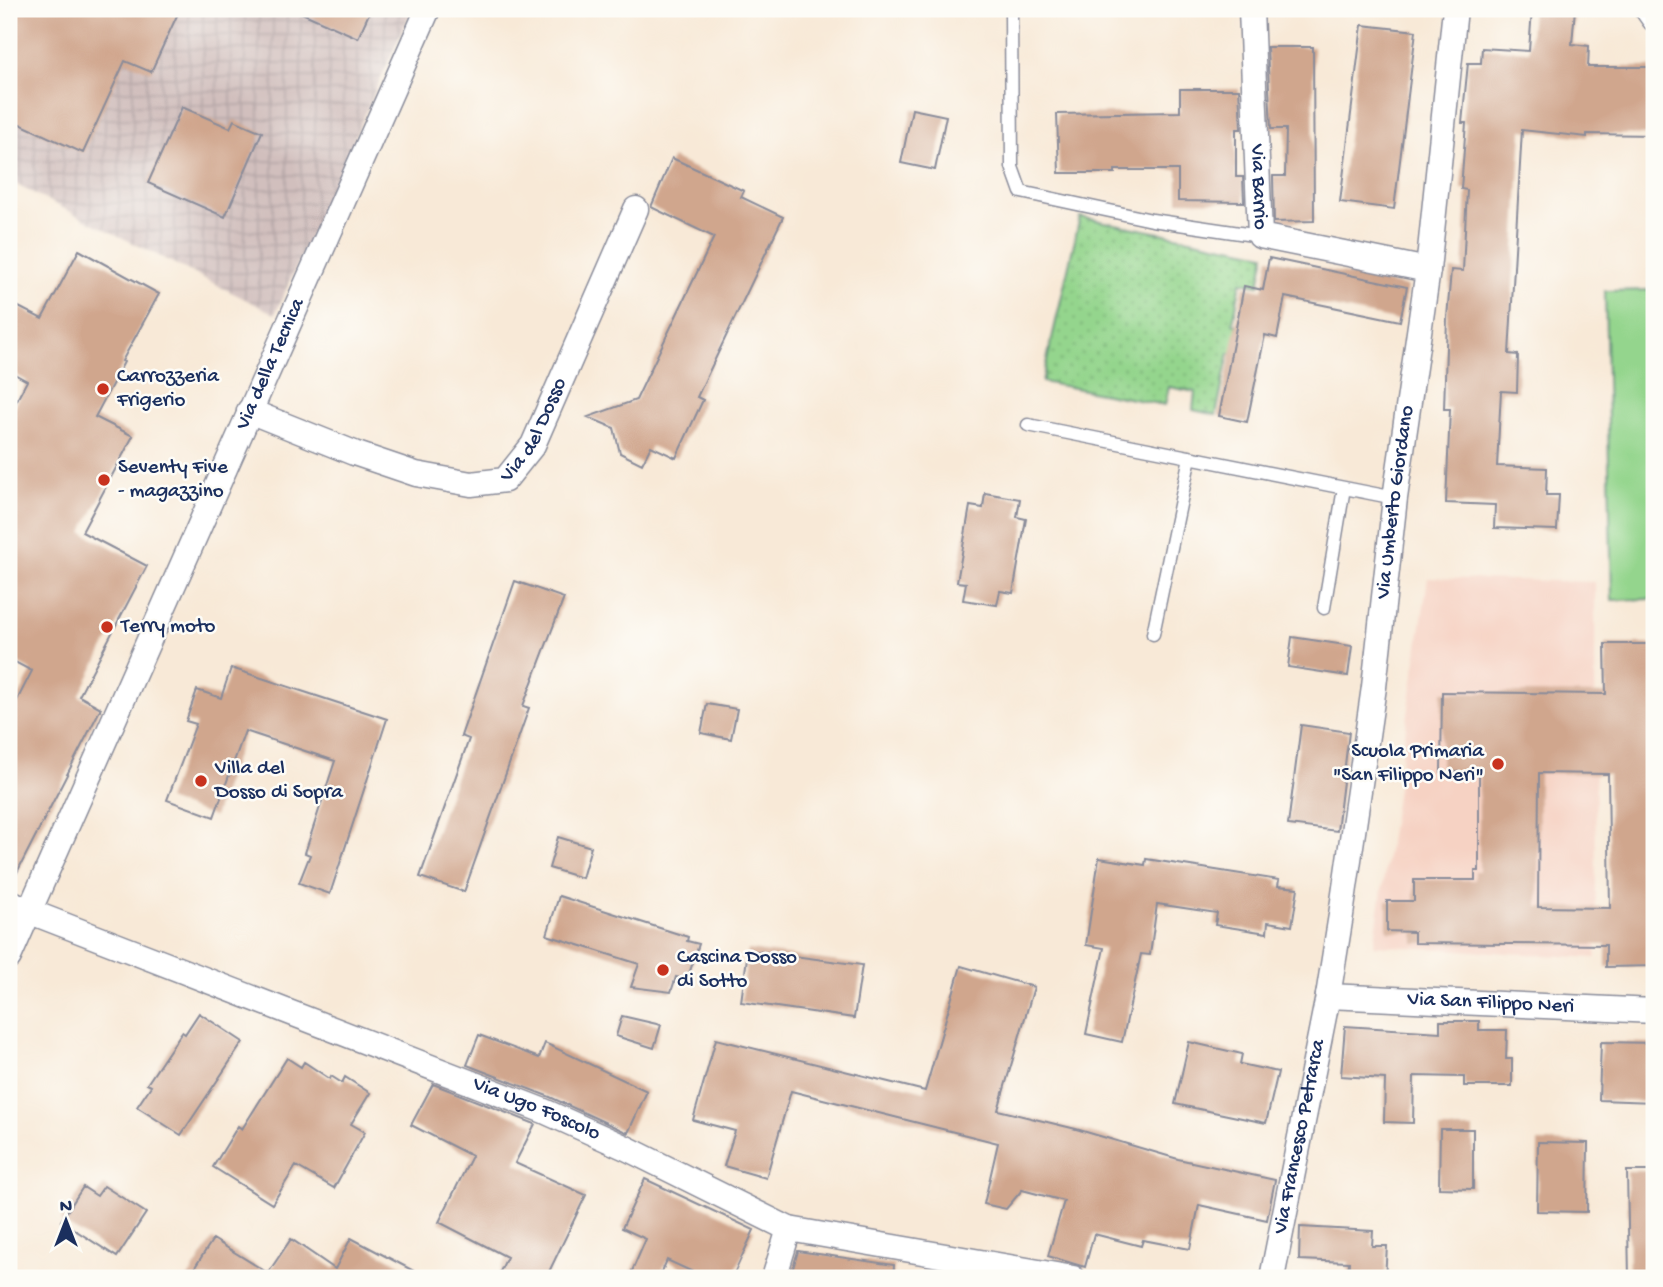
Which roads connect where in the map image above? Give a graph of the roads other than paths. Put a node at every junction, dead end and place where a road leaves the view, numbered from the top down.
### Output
1 (428, 9) edge
2 (1011, 9) edge
3 (1251, 9) edge
4 (1455, 9) edge
5 (1647, 9) edge
6 (1654, 19) edge
7 (636, 209) dead end
8 (1260, 236) junction
9 (1428, 270) junction
10 (249, 411) junction
11 (1028, 425) dead end
12 (1190, 457) junction
13 (1344, 488) junction
14 (1395, 498) junction
15 (1324, 608) dead end
16 (1153, 634) dead end
17 (18, 906) edge
18 (9, 957) edge
19 (1328, 996) junction
20 (1654, 1010) edge
21 (789, 1229) junction
22 (774, 1278) edge
23 (1073, 1278) edge
24 (1272, 1278) edge

1 - 10 street, Via della Tecnica
2 - 8 lane
3 - 8 street, Via Barrio
4 - 9 street, Via Umberto Giordano
5 - 6 street
7 - 10 street, Via del Dosso
8 - 9 street, Via Barrio
9 - 14 street, Via Umberto Giordano
10 - 17 street, Via della Tecnica
11 - 12 lane
12 - 13 lane
12 - 16 lane
13 - 14 lane
13 - 15 lane
14 - 19 street, Via Umberto Giordano
17 - 18 street, Via della Tecnica
17 - 21 street, Via Ugo Foscolo
19 - 20 street, Via San Filippo Neri
19 - 24 street, Via Francesco Petrarca
21 - 22 street
21 - 23 street, Via Ugo Foscolo

